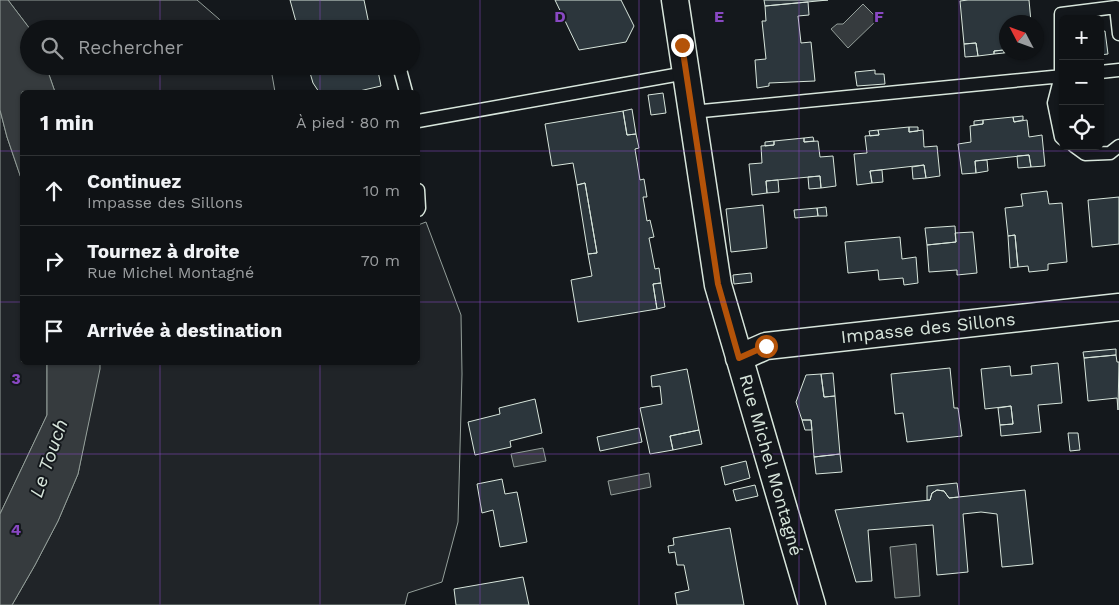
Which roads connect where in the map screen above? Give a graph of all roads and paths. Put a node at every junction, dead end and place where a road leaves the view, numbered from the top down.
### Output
1 (675, 0) edge
2 (1119, 34) edge
3 (1062, 60) edge
4 (1119, 70) edge
5 (1104, 72) edge
6 (686, 73) junction
7 (401, 75) edge
8 (1059, 76) edge
9 (1059, 86) edge
10 (405, 90) edge
11 (692, 112) junction
12 (420, 121) edge
13 (1059, 131) edge
14 (1119, 146) edge
15 (1080, 150) edge
16 (1119, 307) edge
17 (739, 358) junction
18 (812, 605) edge

1 - 6 street, Rue Michel Montagné
2 - 3 lane
4 - 5 lane
6 - 11 street, Rue Michel Montagné
6 - 12 lane
7 - 10 lane
8 - 11 lane
9 - 13 lane
11 - 17 street, Rue Michel Montagné
14 - 15 lane
16 - 17 street, Impasse des Sillons
17 - 18 street, Rue Michel Montagné

